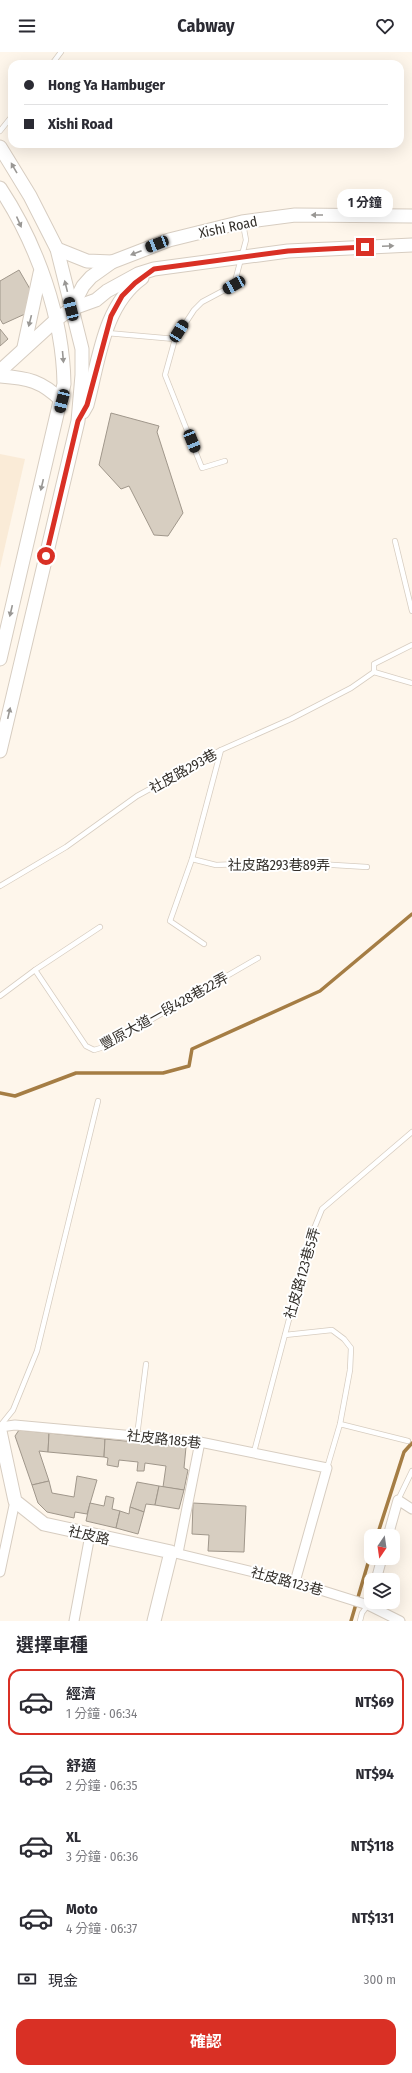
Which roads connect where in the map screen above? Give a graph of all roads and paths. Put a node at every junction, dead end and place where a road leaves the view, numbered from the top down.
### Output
1 (8, 121) edge
2 (0, 131) edge
3 (0, 147) edge
4 (0, 188) edge
5 (412, 216) edge
6 (242, 222) junction
7 (412, 245) edge
8 (57, 249) junction
9 (243, 256) junction
10 (112, 262) junction
11 (41, 269) junction
12 (154, 269) junction
13 (71, 309) junction
14 (57, 319) junction
15 (106, 332) junction
16 (175, 339) junction
17 (24, 347) junction
18 (0, 371) edge
19 (0, 376) edge
20 (62, 401) junction
21 (78, 421) junction
22 (226, 461) dead end
23 (395, 541) dead end
24 (412, 611) edge
25 (412, 645) edge
26 (0, 659) edge
27 (374, 672) junction
28 (412, 683) edge
29 (221, 750) junction
30 (0, 751) edge
31 (192, 859) junction
32 (367, 867) dead end
33 (0, 886) edge
34 (100, 927) dead end
35 (204, 944) dead end
36 (258, 958) dead end
37 (35, 970) junction
38 (0, 996) edge
39 (98, 1102) dead end
40 (412, 1132) edge
41 (285, 1335) junction
42 (146, 1364) dead end
43 (340, 1424) junction
44 (0, 1427) edge
45 (0, 1431) edge
46 (137, 1436) junction
47 (408, 1441) dead end
48 (200, 1442) junction
49 (254, 1452) junction
50 (327, 1468) junction
51 (412, 1471) edge
52 (398, 1500) junction
53 (15, 1501) junction
54 (412, 1509) edge
55 (390, 1529) edge
56 (90, 1535) junction
57 (174, 1552) junction
58 (0, 1572) edge
59 (296, 1582) junction
60 (364, 1599) edge
61 (364, 1609) edge
62 (383, 1609) edge
63 (74, 1621) edge
64 (154, 1621) edge
65 (360, 1621) edge
66 (400, 1621) edge

1 - 2 lane
8 -> 3 street
4 -> 11 street
5 -> 6 street, Xishi Road
6 - 9 lane
6 -> 10 street, Xishi Road
9 -> 7 street, Xishi Road
8 - 10 street
13 -> 8 street
9 - 12 street, Xishi Road
9 - 16 lane
10 - 13 street, Xishi Road
11 - 14 street
11 -> 17 street
12 - 13 street, Xishi Road
12 - 15 street
13 - 14 street, Xishi Road
13 - 21 street
14 - 17 street, Xishi Road
14 -> 20 street
15 - 16 lane
15 - 21 street
16 - 22 lane
17 - 18 street, Xishi Road
19 - 20 street
20 -> 26 street
30 -> 21 street
23 - 24 lane
25 - 27 lane, 社皮路293巷
27 - 28 lane
27 - 29 lane, 社皮路293巷
29 - 31 lane
29 - 33 lane, 社皮路293巷
31 - 32 lane, 社皮路293巷89弄
31 - 35 lane
34 - 37 lane
36 - 37 lane, 豐原大道一段428巷22弄
37 - 38 lane
39 - 44 lane
40 - 41 lane, 社皮路123巷5弄
41 - 43 lane
41 - 49 lane, 社皮路123巷5弄
42 - 46 lane
43 - 47 lane
43 - 50 lane
44 - 46 street, 社皮路185巷
45 - 53 street
46 - 48 street, 社皮路185巷
48 - 49 street, 社皮路185巷
48 - 57 street
49 - 50 street, 社皮路185巷
50 - 59 street
51 - 52 lane
52 - 54 street
52 - 55 street
53 - 56 street, 社皮路
53 - 58 street
56 - 57 street, 社皮路
56 - 63 street
57 - 59 street, 社皮路123巷
57 - 64 street
59 - 60 street, 社皮路123巷
61 - 65 lane
62 - 66 street, 社皮路123巷

